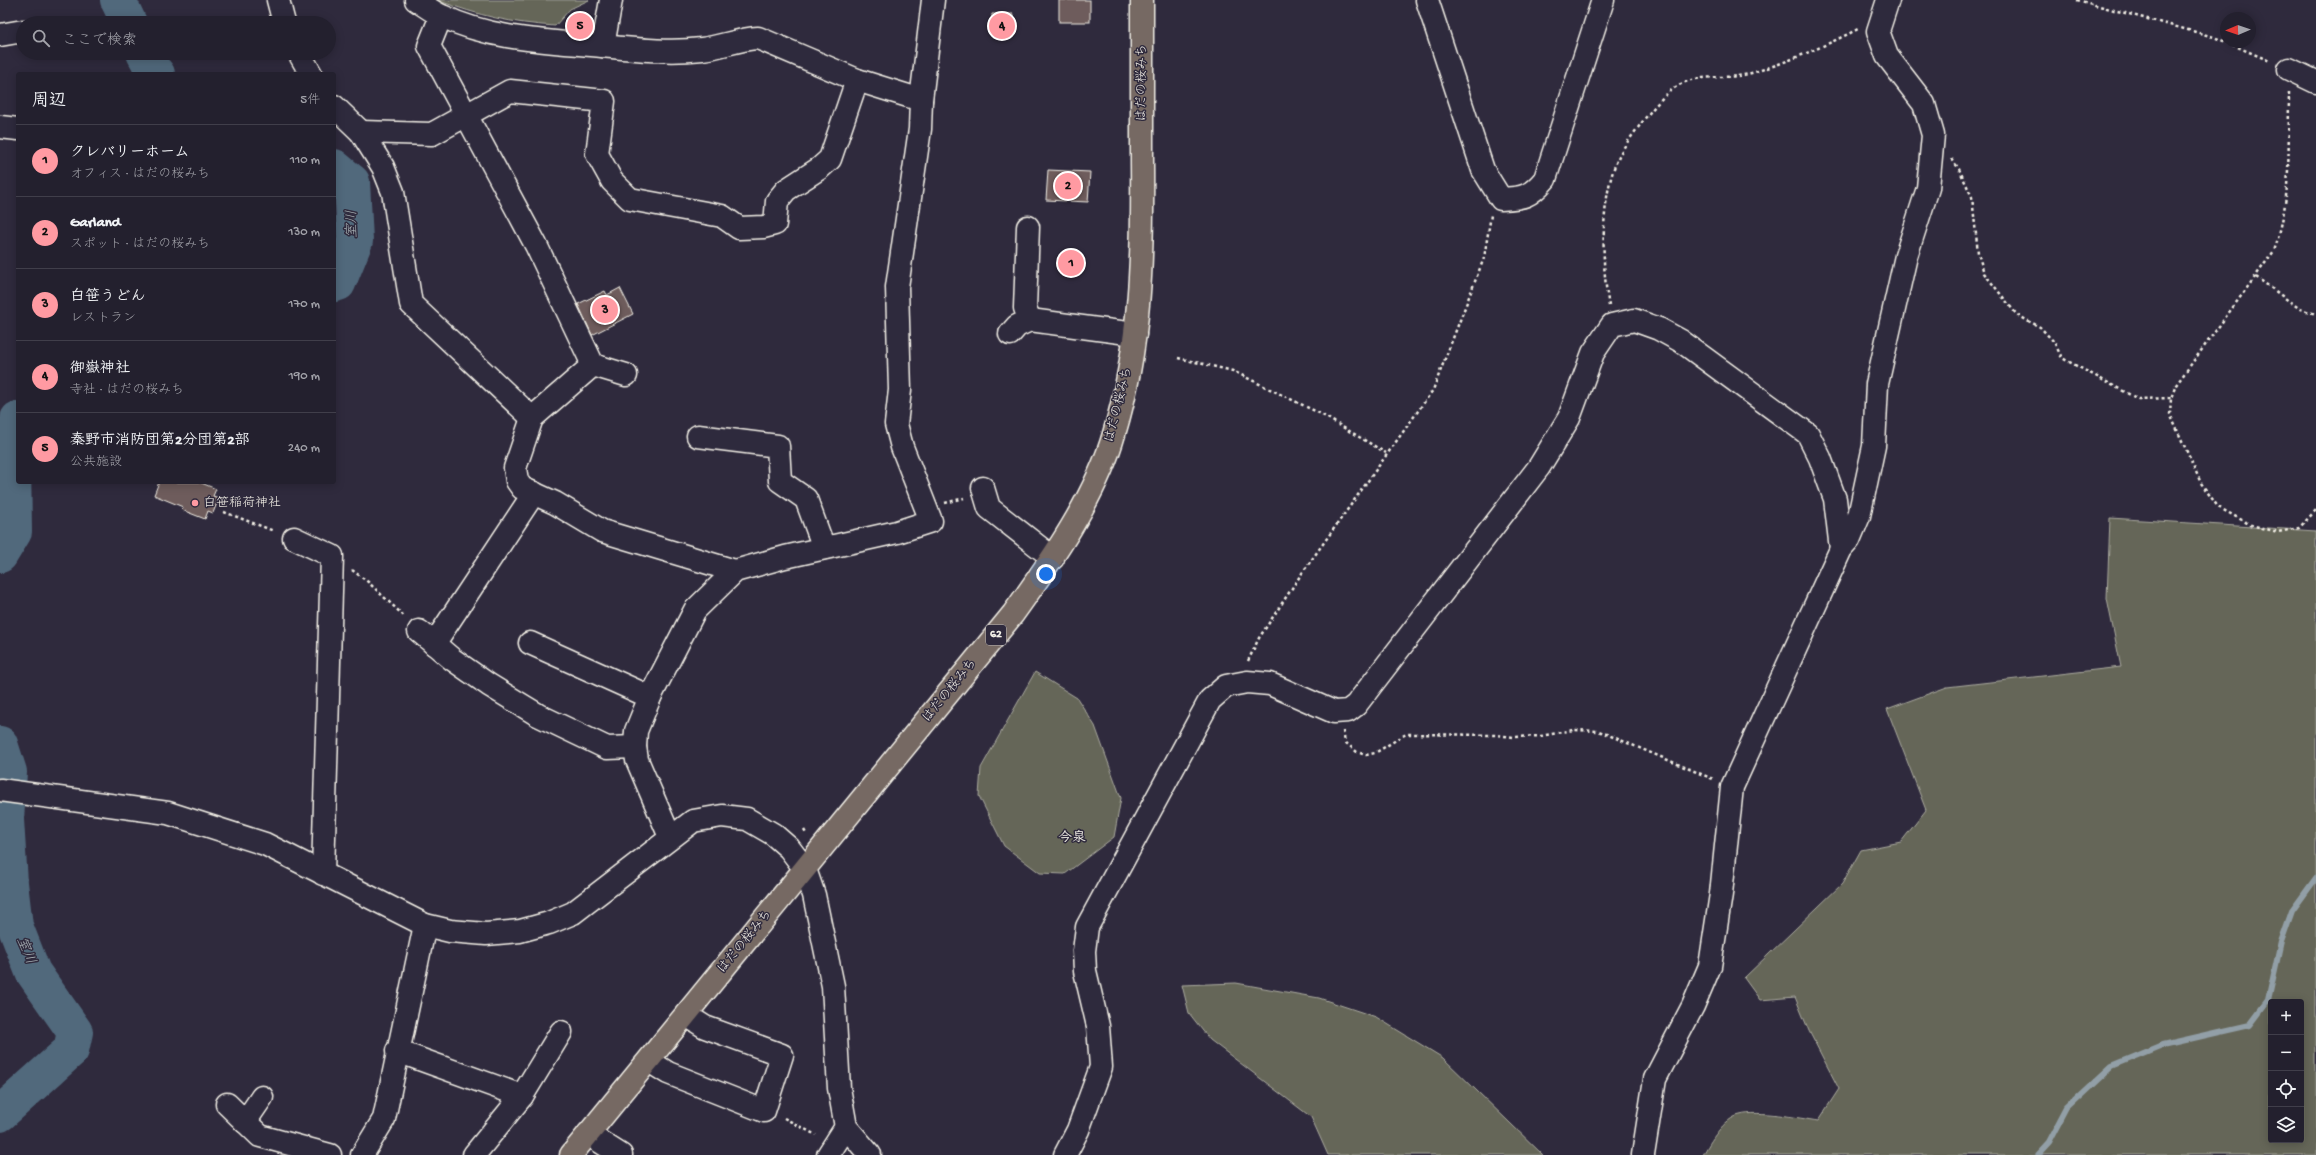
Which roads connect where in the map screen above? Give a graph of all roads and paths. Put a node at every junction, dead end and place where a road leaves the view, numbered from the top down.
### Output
1 (278, 0) edge
2 (416, 0) edge
3 (611, 0) edge
4 (933, 0) edge
5 (1142, 0) edge
6 (1427, 0) edge
7 (1602, 0) edge
8 (2077, 0) edge
9 (1885, 9) edge
10 (282, 16) edge
11 (441, 16) junction
12 (16, 33) edge
13 (0, 35) edge
14 (603, 46) junction
15 (303, 60) edge
16 (2288, 69) junction
17 (310, 72) edge
18 (857, 80) junction
19 (2316, 82) edge
20 (921, 100) junction
21 (336, 108) edge
22 (466, 115) junction
23 (0, 127) edge
24 (16, 129) edge
25 (361, 132) junction
26 (1933, 135) junction
27 (1496, 194) junction
28 (1028, 227) dead end
29 (2256, 277) junction
30 (2316, 314) edge
31 (1030, 320) junction
32 (1612, 325) junction
33 (1010, 334) dead end
34 (1135, 334) junction
35 (1178, 358) dead end
36 (593, 365) junction
37 (626, 375) dead end
38 (2171, 398) junction
39 (532, 418) junction
40 (698, 436) dead end
41 (1386, 453) junction
42 (984, 490) joint
43 (534, 493) junction
44 (926, 509) junction
45 (2316, 510) edge
46 (224, 512) dead end
47 (287, 536) joint
48 (824, 548) junction
49 (1841, 549) junction
50 (1053, 558) junction
51 (735, 572) junction
52 (368, 582) dead end
53 (420, 632) junction
54 (530, 643) dead end
55 (1237, 684) junction
56 (650, 697) junction
57 (1342, 713) junction
58 (635, 747) junction
59 (1732, 787) junction
60 (0, 790) edge
61 (670, 837) junction
62 (805, 869) junction
63 (323, 874) junction
64 (425, 925) junction
65 (686, 1015) junction
66 (560, 1032) dead end
67 (397, 1051) junction
68 (649, 1061) junction
69 (522, 1096) junction
70 (262, 1097) dead end
71 (227, 1104) dead end
72 (786, 1119) dead end
73 (246, 1122) junction
74 (846, 1127) junction
75 (809, 1132) dead end
76 (588, 1134) junction
77 (300, 1152) edge
78 (330, 1155) edge
79 (362, 1155) edge
80 (474, 1155) edge
81 (571, 1155) edge
82 (621, 1155) edge
83 (828, 1155) edge
84 (870, 1155) edge
85 (1065, 1155) edge
86 (1643, 1155) edge

1 - 10 street
2 - 11 street
3 - 14 street
4 - 20 street
5 - 34 main road, はだの桜みち / 62
6 - 27 street
7 - 27 street
8 - 16 path
9 - 26 street
9 - 32 path
11 - 14 street
11 - 22 street
12 - 13 street
14 - 18 street
15 - 17 street
16 - 19 street
16 - 29 path
18 - 20 street
18 - 22 street
20 - 44 street
21 - 25 street
22 - 25 street
22 - 36 street
23 - 24 street
25 - 39 street
26 - 38 path
26 - 49 street
27 - 41 path
28 - 31 street
29 - 30 path
29 - 38 path
31 - 33 street
31 - 34 street
32 - 49 street
32 - 57 street
34 - 50 main road, はだの桜みち / 62
35 - 41 path
36 - 37 street
36 - 39 street
38 - 45 path
39 - 43 street
40 - 48 street
41 - 55 path
42 - 44 path
42 - 50 street
43 - 51 street
43 - 53 street
44 - 48 street
46 - 47 path
47 - 63 street
48 - 51 street
49 - 59 street
50 - 62 main road, はだの桜みち / 62
51 - 56 street
52 - 53 path
53 - 58 street
54 - 56 street
55 - 57 street
55 - 85 street
56 - 58 street
57 - 59 path
58 - 61 street
59 - 86 street
60 - 63 street
61 - 62 street
61 - 64 street
62 - 65 main road, はだの桜みち / 62
62 - 74 street
63 - 64 street
64 - 67 street
65 - 68 main road, はだの桜みち / 62
65 - 68 street
66 - 69 street
67 - 69 street
67 - 79 street
68 - 76 main road, はだの桜みち / 62
69 - 80 street
70 - 73 street
71 - 73 street
72 - 75 path
73 - 77 street
74 - 83 street
74 - 84 street
76 - 81 main road, はだの桜みち / 62
76 - 82 street
77 - 78 street

